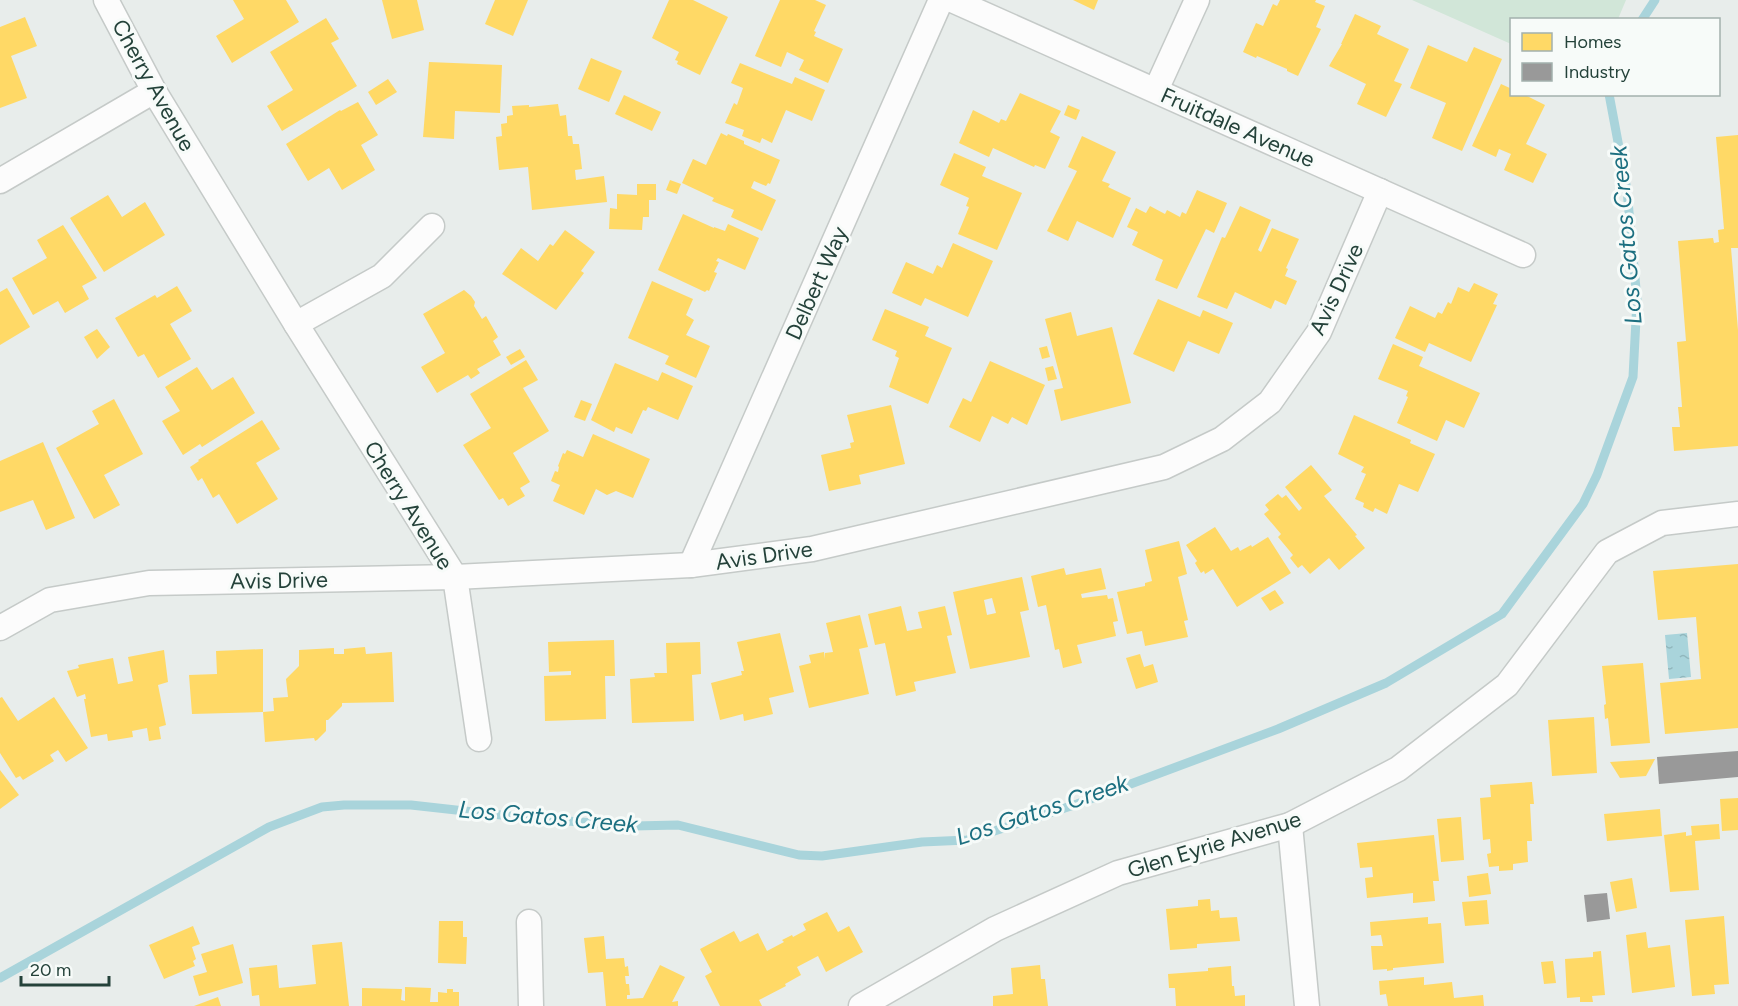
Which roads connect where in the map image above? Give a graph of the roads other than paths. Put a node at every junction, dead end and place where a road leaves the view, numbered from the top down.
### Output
1 (106, 0) edge
2 (941, 0) edge
3 (952, 0) edge
4 (1197, 0) edge
5 (1156, 90) junction
6 (154, 91) junction
7 (0, 181) edge
8 (1380, 191) junction
9 (432, 226) dead end
10 (1523, 255) dead end
11 (296, 324) junction
12 (1738, 514) edge
13 (691, 565) junction
14 (455, 577) junction
15 (0, 628) edge
16 (479, 739) dead end
17 (1290, 825) junction
18 (530, 922) dead end
19 (870, 1004) edge
20 (531, 1006) edge
21 (1306, 1006) edge

1 - 6 street, Cherry Avenue
2 - 13 street, Delbert Way
3 - 5 street, Fruitdale Avenue
4 - 5 street
5 - 8 street, Fruitdale Avenue
6 - 7 street
6 - 11 street, Cherry Avenue
8 - 10 street, Fruitdale Avenue
8 - 13 street, Avis Drive
9 - 11 street
11 - 14 street, Cherry Avenue
12 - 17 street, Glen Eyrie Avenue
13 - 14 street, Avis Drive
14 - 15 street, Avis Drive
14 - 16 street, Cherry Avenue
17 - 19 street, Glen Eyrie Avenue
17 - 21 street
18 - 20 street

